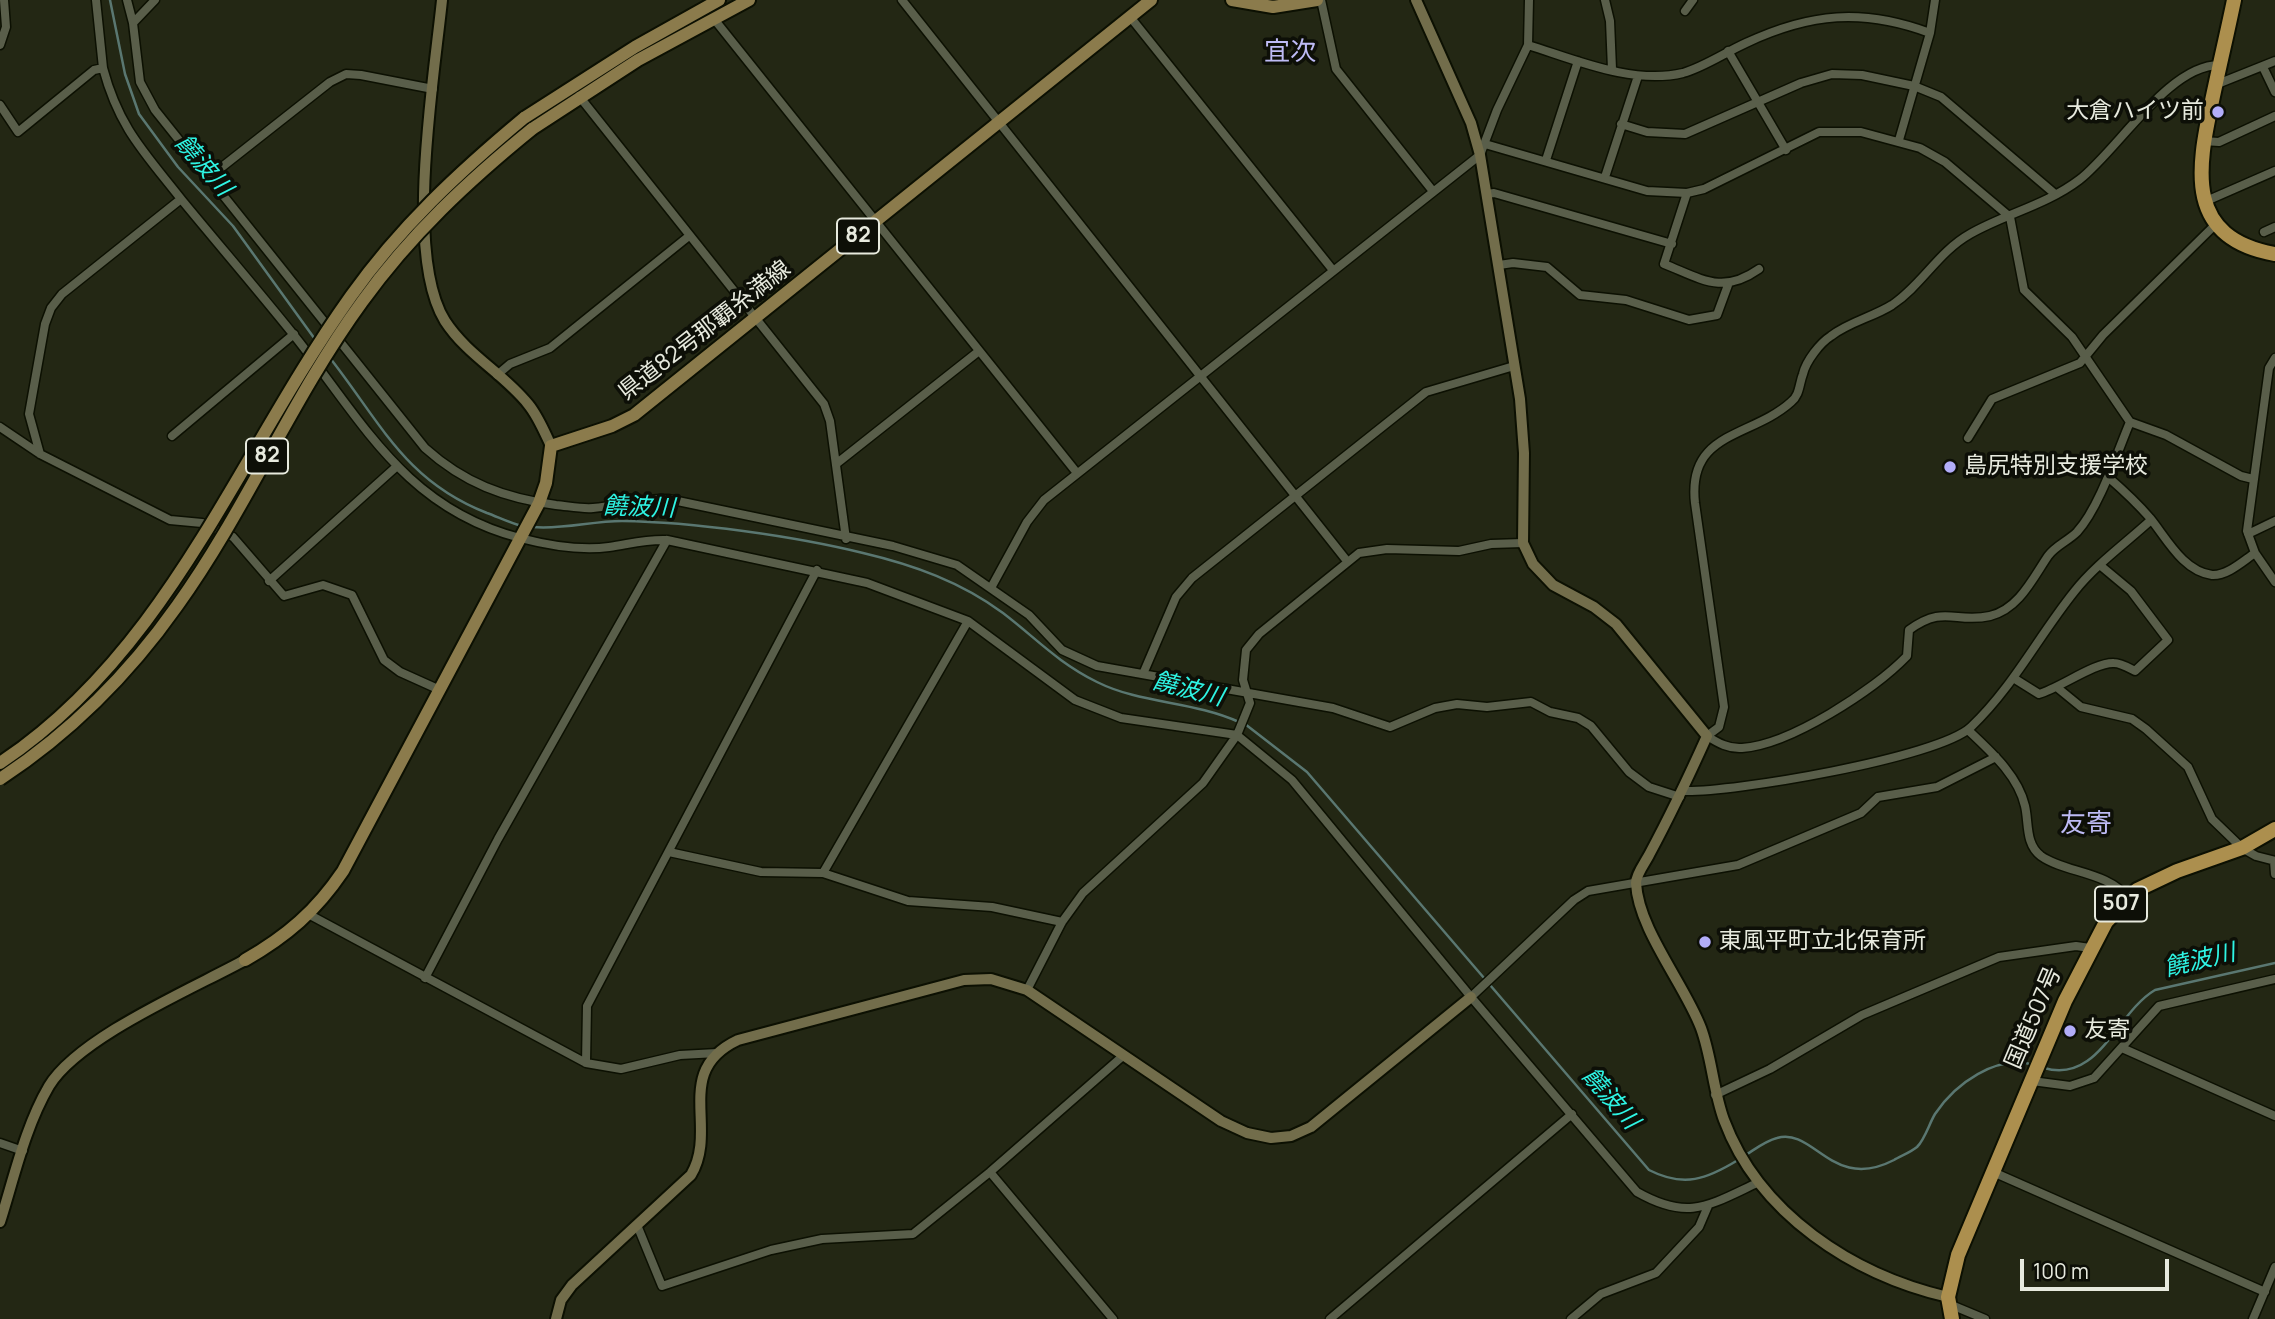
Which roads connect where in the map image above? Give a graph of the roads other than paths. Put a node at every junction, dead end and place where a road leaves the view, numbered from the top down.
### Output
1 (4, 0) edge
2 (96, 0) edge
3 (127, 0) edge
4 (155, 0) edge
5 (442, 0) edge
6 (719, 0) edge
7 (750, 0) edge
8 (902, 0) edge
9 (1151, 0) edge
10 (1232, 0) edge
11 (1319, 0) edge
12 (1416, 0) edge
13 (1529, 0) edge
14 (1605, 0) edge
15 (1693, 0) edge
16 (1935, 0) edge
17 (2234, 0) edge
18 (1685, 11) dead end
19 (1131, 18) junction
20 (714, 19) junction
21 (133, 23) junction
22 (1930, 33) junction
23 (1528, 45) junction
24 (0, 46) edge
25 (1728, 51) junction
26 (1578, 61) junction
27 (2275, 61) edge
28 (2220, 65) junction
29 (2263, 67) junction
30 (103, 68) junction
31 (1612, 69) junction
32 (1638, 76) junction
33 (2215, 85) junction
34 (1913, 86) junction
35 (433, 89) junction
36 (2275, 92) edge
37 (579, 96) junction
38 (1760, 102) junction
39 (0, 105) edge
40 (2275, 116) edge
41 (1000, 123) junction
42 (1621, 124) junction
43 (1899, 140) junction
44 (2203, 141) junction
45 (1482, 150) junction
46 (1786, 150) junction
47 (1546, 160) junction
48 (2275, 171) edge
49 (1605, 177) junction
50 (208, 178) junction
51 (1432, 190) junction
52 (1687, 193) junction
53 (1487, 194) junction
54 (2055, 194) junction
55 (181, 199) junction
56 (2204, 202) junction
57 (2010, 217) junction
58 (876, 221) junction
59 (2216, 224) junction
60 (2275, 227) edge
61 (2264, 232) dead end
62 (689, 236) junction
63 (1672, 244) junction
64 (2275, 254) edge
65 (1499, 265) junction
66 (1332, 269) junction
67 (1759, 269) dead end
68 (1728, 285) junction
69 (755, 320) junction
70 (294, 334) junction
71 (979, 351) junction
72 (2086, 357) junction
73 (2275, 358) edge
74 (1514, 366) junction
75 (497, 375) junction
76 (1199, 376) junction
77 (2130, 422) junction
78 (0, 427) edge
79 (172, 436) dead end
80 (1968, 438) dead end
81 (551, 446) junction
82 (40, 454) junction
83 (836, 464) junction
84 (396, 467) junction
85 (1077, 473) junction
86 (2108, 477) junction
87 (2253, 479) junction
88 (1297, 498) junction
89 (536, 507) junction
90 (2151, 520) junction
91 (2275, 521) edge
92 (523, 534) junction
93 (2248, 534) junction
94 (846, 539) junction
95 (667, 540) junction
96 (1522, 543) junction
97 (2255, 553) junction
98 (1347, 561) junction
99 (2101, 566) junction
100 (817, 570) junction
101 (269, 581) junction
102 (2275, 582) edge
103 (992, 586) junction
104 (968, 621) junction
105 (1143, 674) junction
106 (2015, 679) junction
107 (2059, 689) junction
108 (440, 690) junction
109 (1247, 691) junction
110 (1968, 730) junction
111 (1238, 733) junction
112 (1707, 736) junction
113 (1996, 757) junction
114 (0, 763) edge
115 (0, 779) edge
116 (1681, 794) junction
117 (2275, 829) edge
118 (2242, 848) junction
119 (668, 852) junction
120 (2274, 861) edge
121 (823, 873) junction
122 (2275, 874) edge
123 (1635, 880) junction
124 (2128, 898) junction
125 (310, 915) junction
126 (1062, 922) junction
127 (2090, 948) junction
128 (245, 960) joint
129 (425, 978) junction
130 (2275, 979) edge
131 (1027, 990) junction
132 (1473, 994) junction
133 (2122, 1048) junction
134 (717, 1053) junction
135 (1124, 1055) junction
136 (586, 1063) junction
137 (2033, 1078) junction
138 (1715, 1095) junction
139 (1572, 1114) junction
140 (2275, 1116) edge
141 (0, 1143) edge
142 (23, 1151) junction
143 (990, 1172) junction
144 (1993, 1172) junction
145 (1757, 1183) junction
146 (1708, 1206) junction
147 (0, 1222) edge
148 (637, 1225) junction
149 (2275, 1267) edge
150 (2264, 1292) junction
151 (1949, 1300) junction
152 (556, 1319) edge
153 (1113, 1319) edge
154 (1330, 1319) edge
155 (1571, 1319) edge
156 (1952, 1319) edge
157 (1985, 1319) edge
158 (2253, 1319) edge

1 - 24 street
2 - 30 street
3 - 21 street
4 - 21 street
5 - 35 street
6 - 114 main road, 82, bridge
7 - 20 main road, 82
8 - 41 street
9 - 19 main road, 県道82号那覇糸満線 / 82
10 - 11 main road
11 - 51 street
12 - 45 street
13 - 23 street
14 - 31 street
15 - 18 street
16 - 22 street
17 - 28 highway
19 - 41 main road, 県道82号那覇糸満線 / 82
19 - 66 street
20 - 37 main road, 82
20 - 58 street
21 - 50 street
22 - 25 street
22 - 34 street
23 - 26 street
23 - 45 street
25 - 32 street
25 - 38 street
26 - 31 street
26 - 47 street
27 - 29 street
28 - 33 highway
28 - 54 street
29 - 33 street
29 - 36 street
30 - 39 street
30 - 55 street
31 - 32 street
32 - 42 street
33 - 44 highway
34 - 38 street
34 - 43 street
34 - 54 street
35 - 50 street
35 - 75 street
37 - 62 street
37 - 115 main road, 82, bridge
38 - 42 street
38 - 46 street
40 - 44 street
41 - 58 main road, 県道82号那覇糸満線 / 82
41 - 76 street
42 - 49 street
43 - 46 street
43 - 57 street
44 - 56 highway
45 - 47 street
45 - 51 street
45 - 53 street
46 - 52 street
47 - 49 street
48 - 56 street
49 - 52 street
50 - 89 street
51 - 66 street
52 - 63 street
53 - 63 street
53 - 65 street
54 - 57 street
55 - 70 street
55 - 82 street
56 - 59 highway
57 - 72 street
57 - 112 street
58 - 69 main road, 県道82号那覇糸満線 / 82
58 - 71 street
59 - 64 highway
59 - 72 street
60 - 61 street
62 - 69 street
62 - 75 street
63 - 68 street
65 - 68 street
65 - 74 street
66 - 76 street
67 - 68 street
69 - 81 main road, 県道82号那覇糸満線 / 82
69 - 83 street
70 - 79 street
70 - 84 street
71 - 83 street
71 - 85 street
72 - 77 street
72 - 80 street
73 - 87 street
74 - 88 street
74 - 96 street
75 - 81 street
76 - 85 street
76 - 88 street
77 - 86 street
77 - 87 street
78 - 82 street
81 - 89 main road
82 - 101 street
83 - 94 street
84 - 92 street
84 - 101 street
85 - 103 street
86 - 90 street
86 - 112 street
87 - 93 street
88 - 98 street
88 - 105 street
89 - 92 main road
89 - 94 street
90 - 97 street
90 - 99 street
91 - 93 street
92 - 95 street
92 - 108 main road
93 - 97 street
94 - 103 street
95 - 100 street
95 - 129 street
96 - 98 street
96 - 112 street
97 - 102 street
98 - 109 street
99 - 106 street
99 - 107 street
100 - 104 street
100 - 119 street
101 - 108 street
103 - 105 street
104 - 111 street
104 - 121 street
105 - 109 street
106 - 107 street
106 - 110 street
107 - 118 street
108 - 125 main road
109 - 111 street
109 - 116 street
110 - 113 street
110 - 116 street
111 - 126 street
111 - 132 street
112 - 116 street
113 - 123 street
113 - 124 street
116 - 123 street
117 - 118 highway, 国道507号 / 507
118 - 120 street
118 - 124 highway, 国道507号 / 507
119 - 121 street
119 - 136 street
120 - 122 street
121 - 126 street
123 - 132 street
123 - 138 street
124 - 127 highway, 国道507号 / 507
125 - 128 main road
125 - 129 street
126 - 131 street
127 - 137 highway, 国道507号 / 507
127 - 138 street
128 - 142 street
129 - 136 street
130 - 133 street
131 - 134 street
131 - 135 street
132 - 135 street
132 - 139 street
133 - 137 street
133 - 140 street
134 - 136 street
134 - 148 street
135 - 143 street
137 - 144 highway, 国道507号 / 507
138 - 145 street
139 - 146 street
139 - 154 street
141 - 142 street
142 - 147 street
143 - 148 street
143 - 153 street
144 - 150 street
144 - 151 highway, 国道507号 / 507
145 - 146 street
145 - 151 street
146 - 155 street
148 - 152 street
149 - 150 street
150 - 158 street
151 - 156 highway, 国道507号 / 507
151 - 157 street

